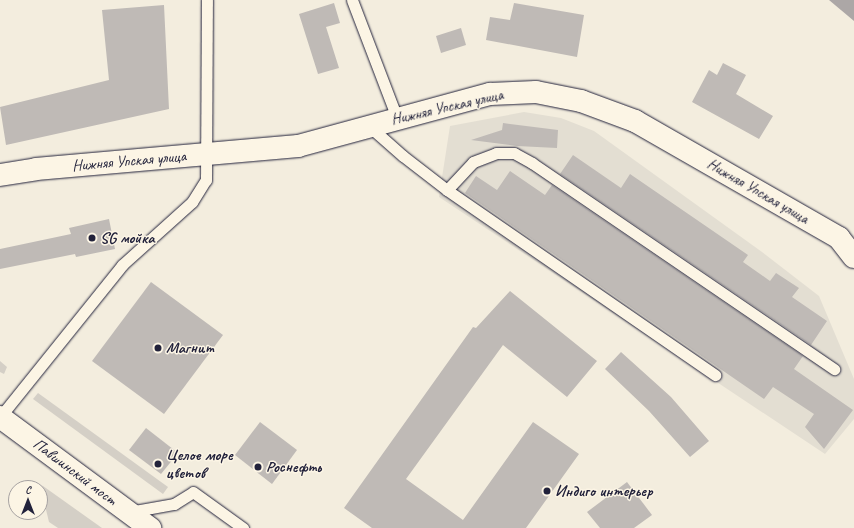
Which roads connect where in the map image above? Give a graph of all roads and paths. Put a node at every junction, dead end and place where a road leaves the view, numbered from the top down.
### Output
1 (207, 0) edge
2 (352, 0) edge
3 (396, 118) junction
4 (368, 125) junction
5 (207, 155) junction
6 (0, 175) edge
7 (447, 190) junction
8 (854, 257) edge
9 (834, 370) dead end
10 (715, 375) dead end
11 (0, 417) edge
12 (128, 512) junction
13 (150, 528) edge
14 (243, 528) edge

1 - 5 lane
2 - 3 lane
3 - 4 street, Нижняя Упская улица
3 - 8 street, Нижняя Упская улица
4 - 5 street, Нижняя Упская улица
4 - 7 lane
5 - 6 street, Нижняя Упская улица
5 - 11 lane
7 - 9 lane
7 - 10 lane
11 - 12 street, Павшинский мост
12 - 13 street, Павшинский мост
12 - 14 lane

